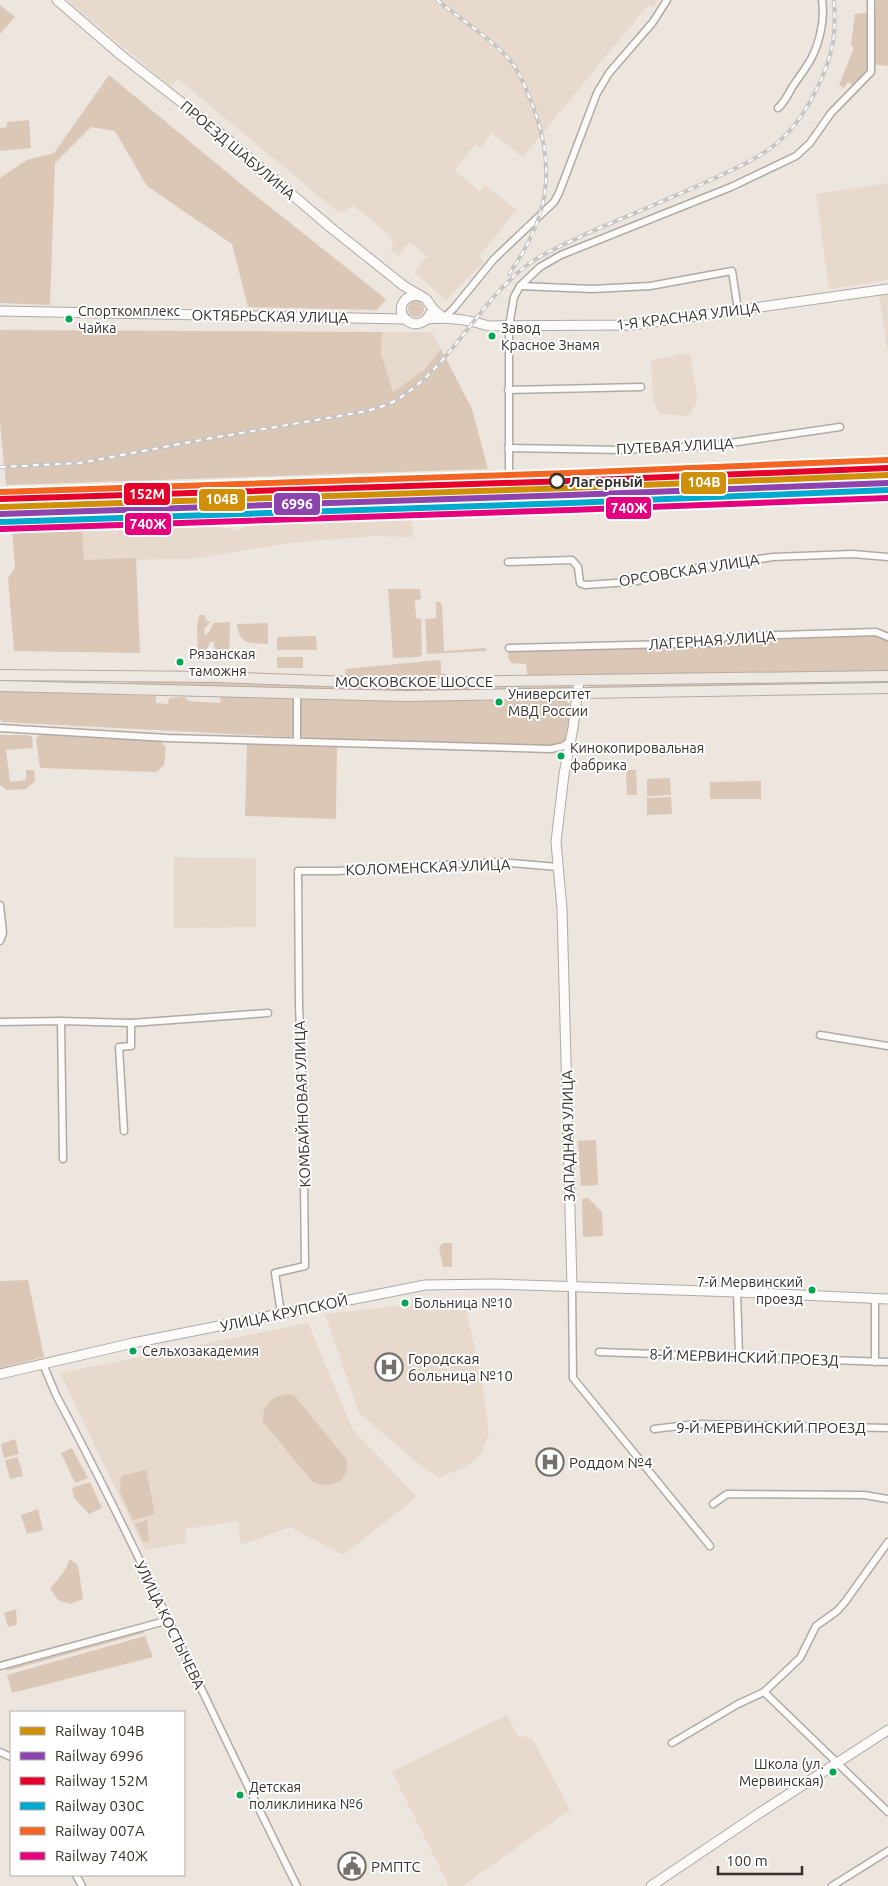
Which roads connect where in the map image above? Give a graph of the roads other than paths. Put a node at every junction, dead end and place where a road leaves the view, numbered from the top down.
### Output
1 (58, 0) edge
2 (667, 0) edge
3 (822, 0) edge
4 (871, 0) edge
5 (778, 108) dead end
6 (404, 286) junction
7 (520, 286) junction
8 (888, 289) edge
9 (422, 296) junction
10 (408, 298) junction
11 (430, 306) junction
12 (738, 310) junction
13 (0, 311) edge
14 (403, 314) junction
15 (444, 318) junction
16 (428, 319) junction
17 (509, 326) junction
18 (641, 386) dead end
19 (508, 390) junction
20 (840, 427) dead end
21 (508, 448) junction
22 (509, 473) dead end
23 (888, 557) edge
24 (508, 562) dead end
25 (886, 636) edge
26 (509, 648) dead end
27 (0, 675) edge
28 (888, 676) edge
29 (579, 680) junction
30 (0, 686) edge
31 (888, 688) edge
32 (297, 694) junction
33 (577, 694) junction
34 (0, 728) edge
35 (570, 740) junction
36 (297, 741) junction
37 (558, 867) junction
38 (298, 871) joint
39 (0, 905) edge
40 (0, 941) edge
41 (268, 1013) dead end
42 (61, 1021) junction
43 (0, 1022) edge
44 (131, 1023) junction
45 (820, 1035) dead end
46 (888, 1046) edge
47 (124, 1131) dead end
48 (63, 1159) dead end
49 (572, 1287) junction
50 (737, 1292) junction
51 (874, 1299) junction
52 (888, 1299) edge
53 (281, 1314) junction
54 (599, 1352) dead end
55 (738, 1356) junction
56 (875, 1362) junction
57 (888, 1362) edge
58 (43, 1364) junction
59 (0, 1374) edge
60 (888, 1428) edge
61 (654, 1429) dead end
62 (888, 1499) edge
63 (713, 1504) dead end
64 (888, 1542) edge
65 (710, 1546) dead end
66 (169, 1620) junction
67 (0, 1666) edge
68 (764, 1692) junction
69 (888, 1730) edge
70 (672, 1743) dead end
71 (837, 1764) junction
72 (888, 1812) edge
73 (888, 1851) edge
74 (297, 1886) edge
75 (651, 1886) edge
76 (832, 1886) edge

1 - 6 street, ПРОЕЗД ШАБУЛИНА
2 - 15 street
3 - 5 street
4 - 7 street
6 - 9 street, ПРОЕЗД ШАБУЛИНА
6 - 10 street
7 - 12 street
7 - 17 street
8 - 12 street, 1-Я КРАСНАЯ УЛИЦА
9 - 10 street
9 - 11 street, ПРОЕЗД ШАБУЛИНА
10 - 14 street
11 - 15 street, ПРОЕЗД ШАБУЛИНА
11 - 16 street
12 - 17 street, 1-Я КРАСНАЯ УЛИЦА
13 - 14 street, ОКТЯБРЬСКАЯ УЛИЦА
14 - 16 street
15 - 16 street, 1-Я КРАСНАЯ УЛИЦА
15 - 17 street, 1-Я КРАСНАЯ УЛИЦА
17 - 19 street
18 - 19 street
19 - 21 street
20 - 21 street, ПУТЕВАЯ УЛИЦА
21 - 22 street
23 - 24 street, ОРСОВСКАЯ УЛИЦА
25 - 26 street, ЛАГЕРНАЯ УЛИЦА
27 - 29 main road, МОСКОВСКОЕ ШОССЕ
28 - 29 main road, МОСКОВСКОЕ ШОССЕ
29 - 33 street, ЗАПАДНАЯ УЛИЦА
30 - 32 main road, МОСКОВСКОЕ ШОССЕ
31 - 33 main road, МОСКОВСКОЕ ШОССЕ
32 - 33 main road, МОСКОВСКОЕ ШОССЕ
32 - 36 street
33 - 35 street, ЗАПАДНАЯ УЛИЦА
34 - 36 street
35 - 36 street
35 - 37 street, ЗАПАДНАЯ УЛИЦА
37 - 38 street, КОЛОМЕНСКАЯ УЛИЦА
37 - 49 street, ЗАПАДНАЯ УЛИЦА
38 - 53 street, КОМБАЙНОВАЯ УЛИЦА
39 - 40 street
41 - 44 street
42 - 43 street
42 - 44 street
42 - 48 street
44 - 47 street
45 - 46 street
49 - 50 street
49 - 53 street, УЛИЦА КРУПСКОЙ
49 - 65 street, ЗАПАДНАЯ УЛИЦА
50 - 51 street
50 - 55 street
51 - 52 street
51 - 56 street
53 - 58 street, УЛИЦА КРУПСКОЙ
54 - 55 street, 8-Й МЕРВИНСКИЙ ПРОЕЗД
55 - 56 street, 8-Й МЕРВИНСКИЙ ПРОЕЗД
56 - 57 street, 8-Й МЕРВИНСКИЙ ПРОЕЗД
58 - 59 street, УЛИЦА КРУПСКОЙ
58 - 66 street, УЛИЦА КОСТЫЧЕВА
60 - 61 street, 9-Й МЕРВИНСКИЙ ПРОЕЗД
62 - 63 street
64 - 68 street
66 - 67 street
66 - 74 street, УЛИЦА КОСТЫЧЕВА
68 - 70 street
68 - 71 street
69 - 71 street
71 - 72 street
71 - 75 street
73 - 76 street

